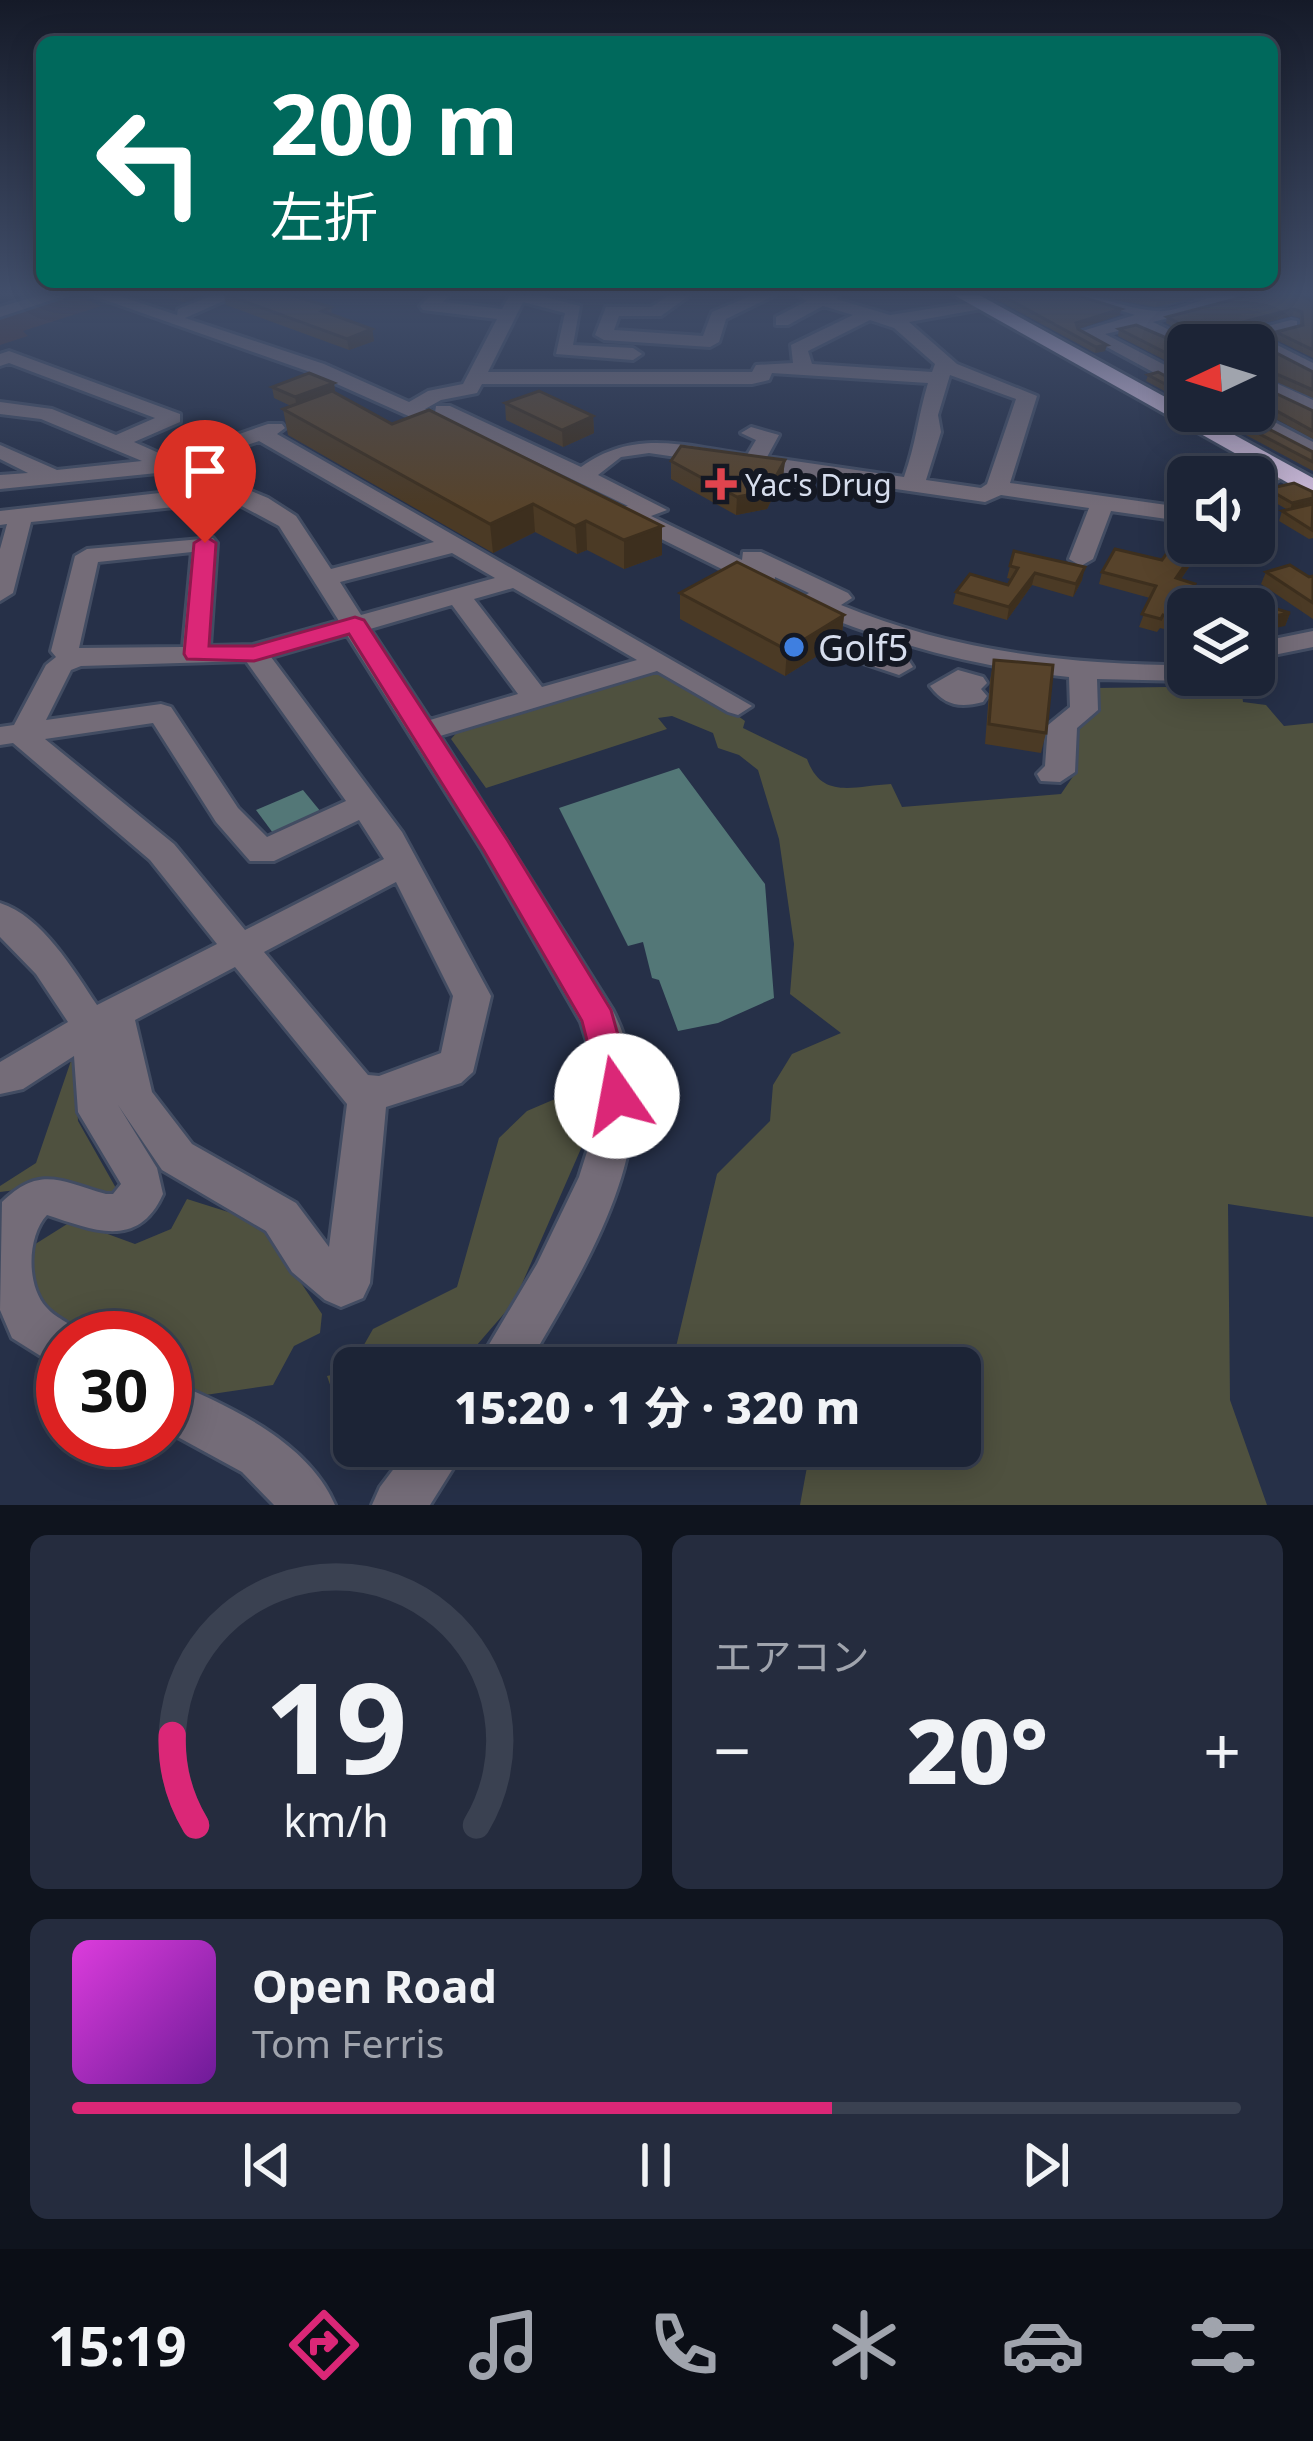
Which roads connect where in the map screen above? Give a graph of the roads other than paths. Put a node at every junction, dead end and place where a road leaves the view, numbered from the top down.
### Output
1 (31, 365) edge
2 (313, 365) edge
3 (329, 365) edge
4 (482, 365) edge
5 (640, 365) edge
6 (935, 365) edge
7 (1091, 365) edge
8 (1149, 365) edge
9 (805, 367) joint
10 (1152, 367) junction
11 (941, 371) junction
12 (1167, 375) edge
13 (1110, 376) junction
14 (642, 378) junction
15 (475, 379) junction
16 (1275, 387) edge
17 (382, 389) junction
18 (1307, 400) edge
19 (343, 404) edge
20 (418, 404) junction
21 (1275, 405) edge
22 (0, 408) edge
23 (293, 421) edge
24 (1275, 430) edge
25 (260, 433) junction
26 (751, 433) dead end
27 (117, 442) junction
28 (1313, 450) edge
29 (0, 451) edge
30 (758, 464) junction
31 (170, 465) junction
32 (1280, 470) junction
33 (1275, 473) edge
34 (53, 476) junction
35 (581, 476) junction
36 (0, 482) edge
37 (914, 484) junction
38 (224, 488) junction
39 (997, 488) junction
40 (1313, 489) edge
41 (1102, 503) junction
42 (1167, 512) edge
43 (10, 517) edge
44 (453, 545) junction
45 (1081, 559) dead end
46 (326, 578) junction
47 (514, 580) junction
48 (0, 593) edge
49 (459, 597) junction
50 (355, 625) junction
51 (895, 634) junction
52 (1313, 640) edge
53 (1275, 647) edge
54 (254, 653) junction
55 (196, 654) junction
56 (1167, 657) edge
57 (77, 658) junction
58 (876, 658) dead end
59 (1313, 659) edge
60 (658, 662) junction
61 (1275, 665) edge
62 (1083, 670) junction
63 (1167, 672) edge
64 (535, 698) junction
65 (738, 706) dead end
66 (422, 732) junction
67 (12, 736) edge
68 (1052, 774) dead end
69 (363, 805) junction
70 (405, 863) junction
71 (0, 916) edge
72 (242, 945) junction
73 (103, 1021) junction
74 (3, 1080) edge
75 (368, 1092) junction
76 (36, 1328) edge
77 (512, 1347) edge
78 (192, 1417) edge
79 (426, 1467) edge
80 (308, 1505) edge
81 (398, 1505) edge

1 - 27 street
2 - 17 street
3 - 17 street
4 - 15 street
5 - 14 street
6 - 11 street
7 - 13 highway
8 - 10 street
9 - 11 street
9 - 14 street
10 - 12 street
10 - 13 street
11 - 37 street
11 - 39 street
13 - 32 highway
14 - 15 street
15 - 20 street
16 - 18 street
17 - 19 street
17 - 20 street
18 - 21 street
20 - 35 street
20 - 51 street
22 - 27 street
23 - 25 street
24 - 28 street
25 - 31 street
25 - 44 street
26 - 30 street
27 - 31 street
29 - 34 street
30 - 35 street
30 - 37 street
31 - 34 street
31 - 38 street
32 - 33 street
32 - 40 highway
34 - 36 street
35 - 56 street
37 - 39 street
38 - 43 street
38 - 46 street
39 - 41 street
41 - 42 street
41 - 45 street
43 - 48 street
44 - 46 street
44 - 47 street
46 - 50 street
47 - 49 street
47 - 60 street
49 - 50 street
49 - 64 street
50 - 54 street
50 - 66 street
51 - 58 street
51 - 62 street
52 - 53 street
54 - 55 street
54 - 69 street
55 - 57 street
55 - 57 street
57 - 67 street
59 - 61 street
60 - 64 street
60 - 65 street
62 - 63 street
62 - 68 street
64 - 66 street
66 - 77 street
67 - 69 street
67 - 72 street
69 - 70 street
70 - 72 street
70 - 75 street
71 - 73 street
72 - 73 street
72 - 75 street
73 - 74 street
73 - 75 street
73 - 76 street
78 - 80 street
79 - 81 street

